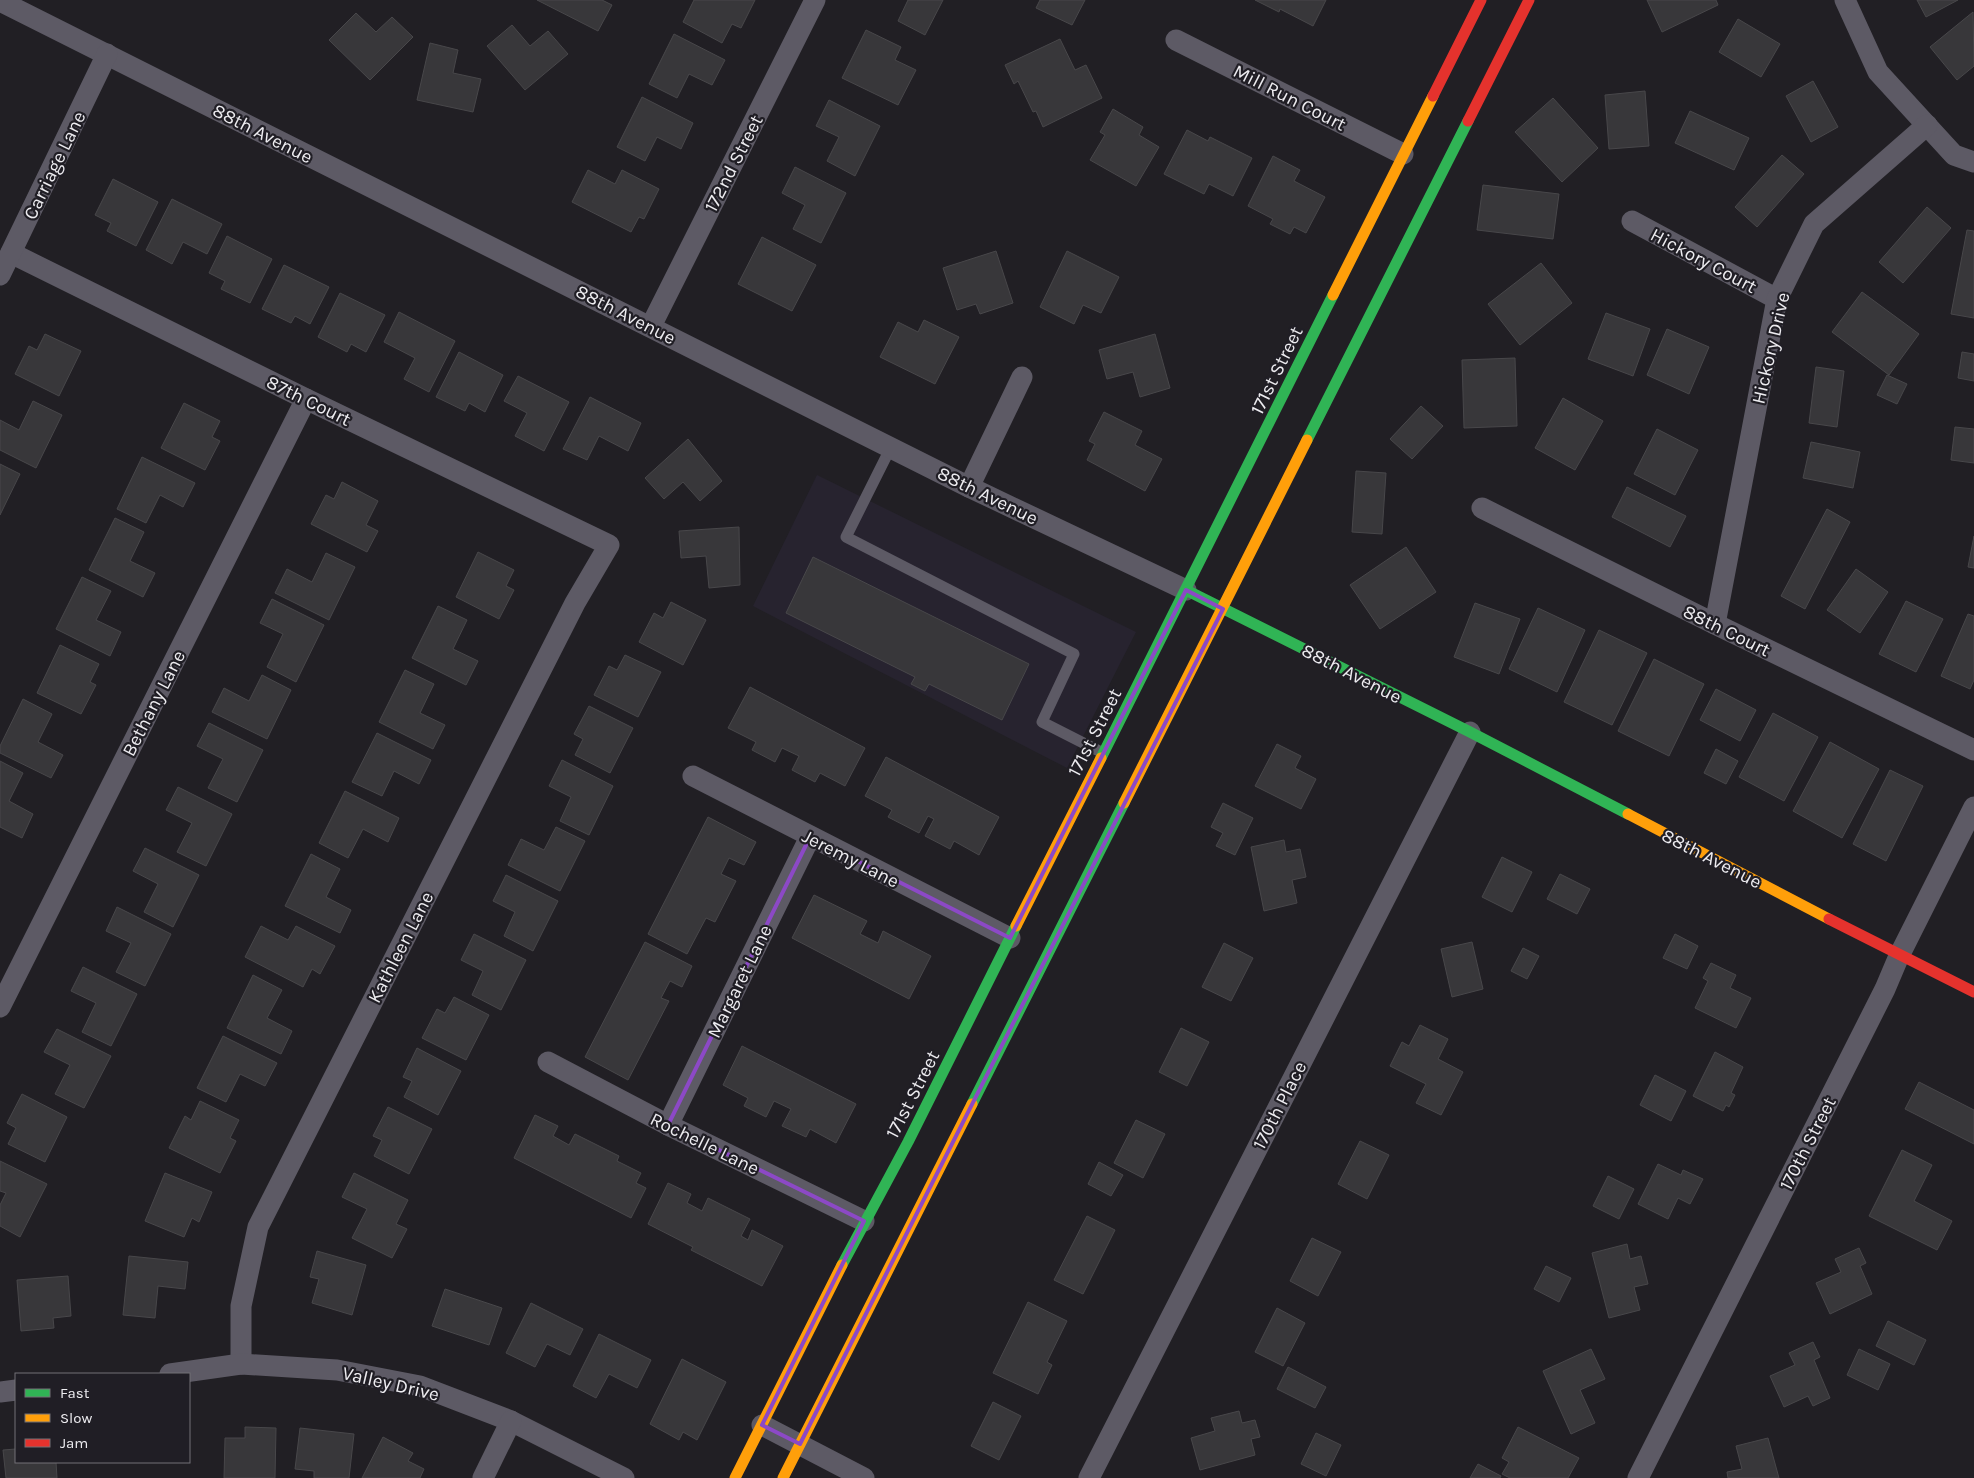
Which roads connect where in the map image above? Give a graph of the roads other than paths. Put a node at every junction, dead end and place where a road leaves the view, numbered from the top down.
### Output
1 (815, 0) edge
2 (1481, 0) edge
3 (1529, 0) edge
4 (1845, 0) edge
5 (0, 1) edge
6 (1176, 40) dead end
7 (107, 54) junction
8 (1927, 125) junction
9 (1403, 154) junction
10 (1974, 162) edge
11 (1632, 221) dead end
12 (11, 253) junction
13 (0, 275) edge
14 (1777, 299) junction
15 (651, 326) junction
16 (1022, 377) dead end
17 (306, 399) junction
18 (891, 447) junction
19 (969, 487) junction
20 (1482, 508) dead end
21 (609, 545) joint
22 (1186, 590) junction
23 (1222, 609) junction
24 (1715, 624) junction
25 (1470, 732) junction
26 (1974, 750) edge
27 (1103, 752) junction
28 (693, 776) dead end
29 (1974, 807) edge
30 (810, 836) junction
31 (1010, 938) junction
32 (1899, 956) junction
33 (1974, 992) edge
34 (0, 1007) edge
35 (548, 1062) dead end
36 (668, 1125) junction
37 (864, 1221) junction
38 (241, 1364) junction
39 (177, 1373) edge
40 (15, 1390) edge
41 (0, 1392) edge
42 (511, 1421) junction
43 (762, 1425) junction
44 (800, 1444) junction
45 (483, 1478) edge
46 (624, 1478) edge
47 (735, 1478) edge
48 (783, 1478) edge
49 (864, 1478) edge
50 (1089, 1478) edge
51 (1638, 1478) edge

1 - 15 street, 172nd Street
2 - 9 street, 171st Street
3 - 23 street
4 - 8 street
5 - 7 street, 88th Avenue
6 - 9 street, Mill Run Court
7 - 12 street, Carriage Lane
7 - 15 street, 88th Avenue
8 - 10 street
8 - 14 street, Hickory Drive
9 - 22 street, 171st Street
11 - 14 street, Hickory Court
12 - 13 street, Carriage Lane
12 - 17 street, 87th Court
14 - 24 street, Hickory Drive
15 - 18 street, 88th Avenue
16 - 19 street
17 - 21 street, 87th Court
17 - 34 street, Bethany Lane
18 - 19 street, 88th Avenue
18 - 27 lane
19 - 22 street, 88th Avenue
20 - 24 street, 88th Court
21 - 38 street, Kathleen Lane
22 - 23 street, 88th Avenue
22 - 27 street, 171st Street
23 - 25 street, 88th Avenue
23 - 44 street
24 - 26 street, 88th Court
25 - 32 street, 88th Avenue
25 - 50 street, 170th Place
27 - 31 street, 171st Street
28 - 30 street, Jeremy Lane
29 - 32 street, 170th Street
30 - 31 street, Jeremy Lane
30 - 36 street, Margaret Lane
31 - 37 street, 171st Street
32 - 33 street, 88th Avenue
32 - 51 street, 170th Street
35 - 36 street, Rochelle Lane
36 - 37 street, Rochelle Lane
37 - 43 street, 171st Street
38 - 39 street, Valley Drive
38 - 42 street, Valley Drive
40 - 41 street
42 - 45 street
42 - 46 street, Valley Drive
43 - 44 street
43 - 47 street, 171st Street
44 - 48 street
44 - 49 street

